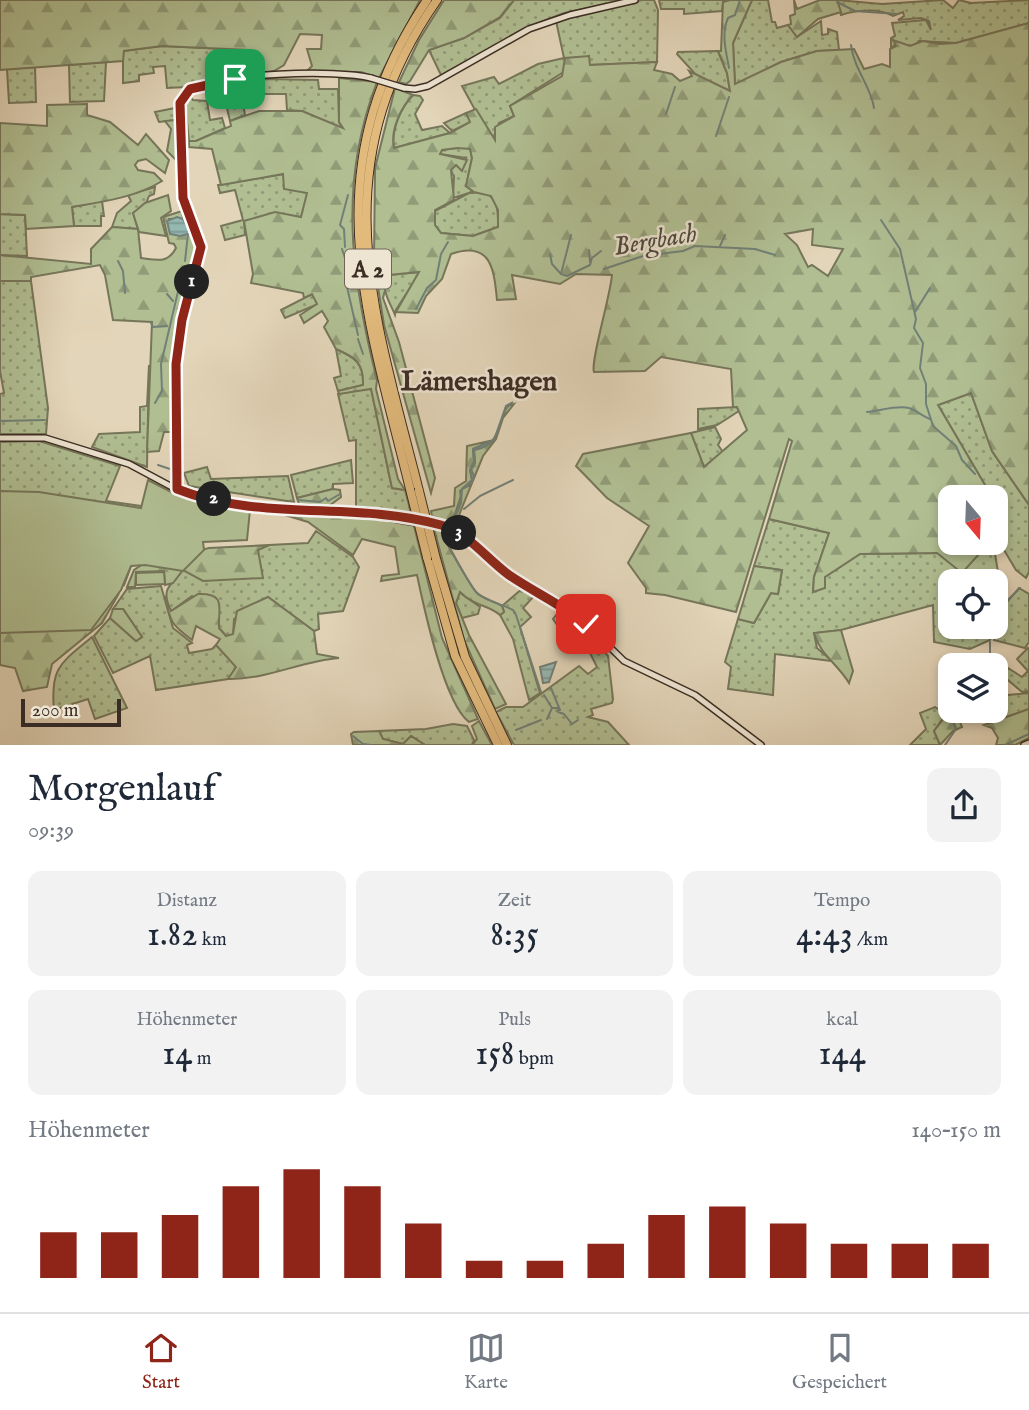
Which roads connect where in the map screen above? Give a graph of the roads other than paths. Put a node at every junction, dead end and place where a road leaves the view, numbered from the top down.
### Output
1 (427, 0) edge
2 (437, 0) edge
3 (635, 0) edge
4 (0, 438) edge
5 (177, 489) junction
6 (415, 490) junction
7 (432, 558) junction
8 (1029, 743) edge
9 (498, 745) edge
10 (507, 745) edge
11 (761, 745) edge
12 (1024, 745) edge

1 - 6 highway, A 2
2 - 6 highway, A 2
3 - 5 main road, bridge
4 - 5 main road
5 - 11 main road
6 - 7 highway, A 2, bridge
7 - 9 highway, A 2
7 - 10 highway, A 2
8 - 12 main road

